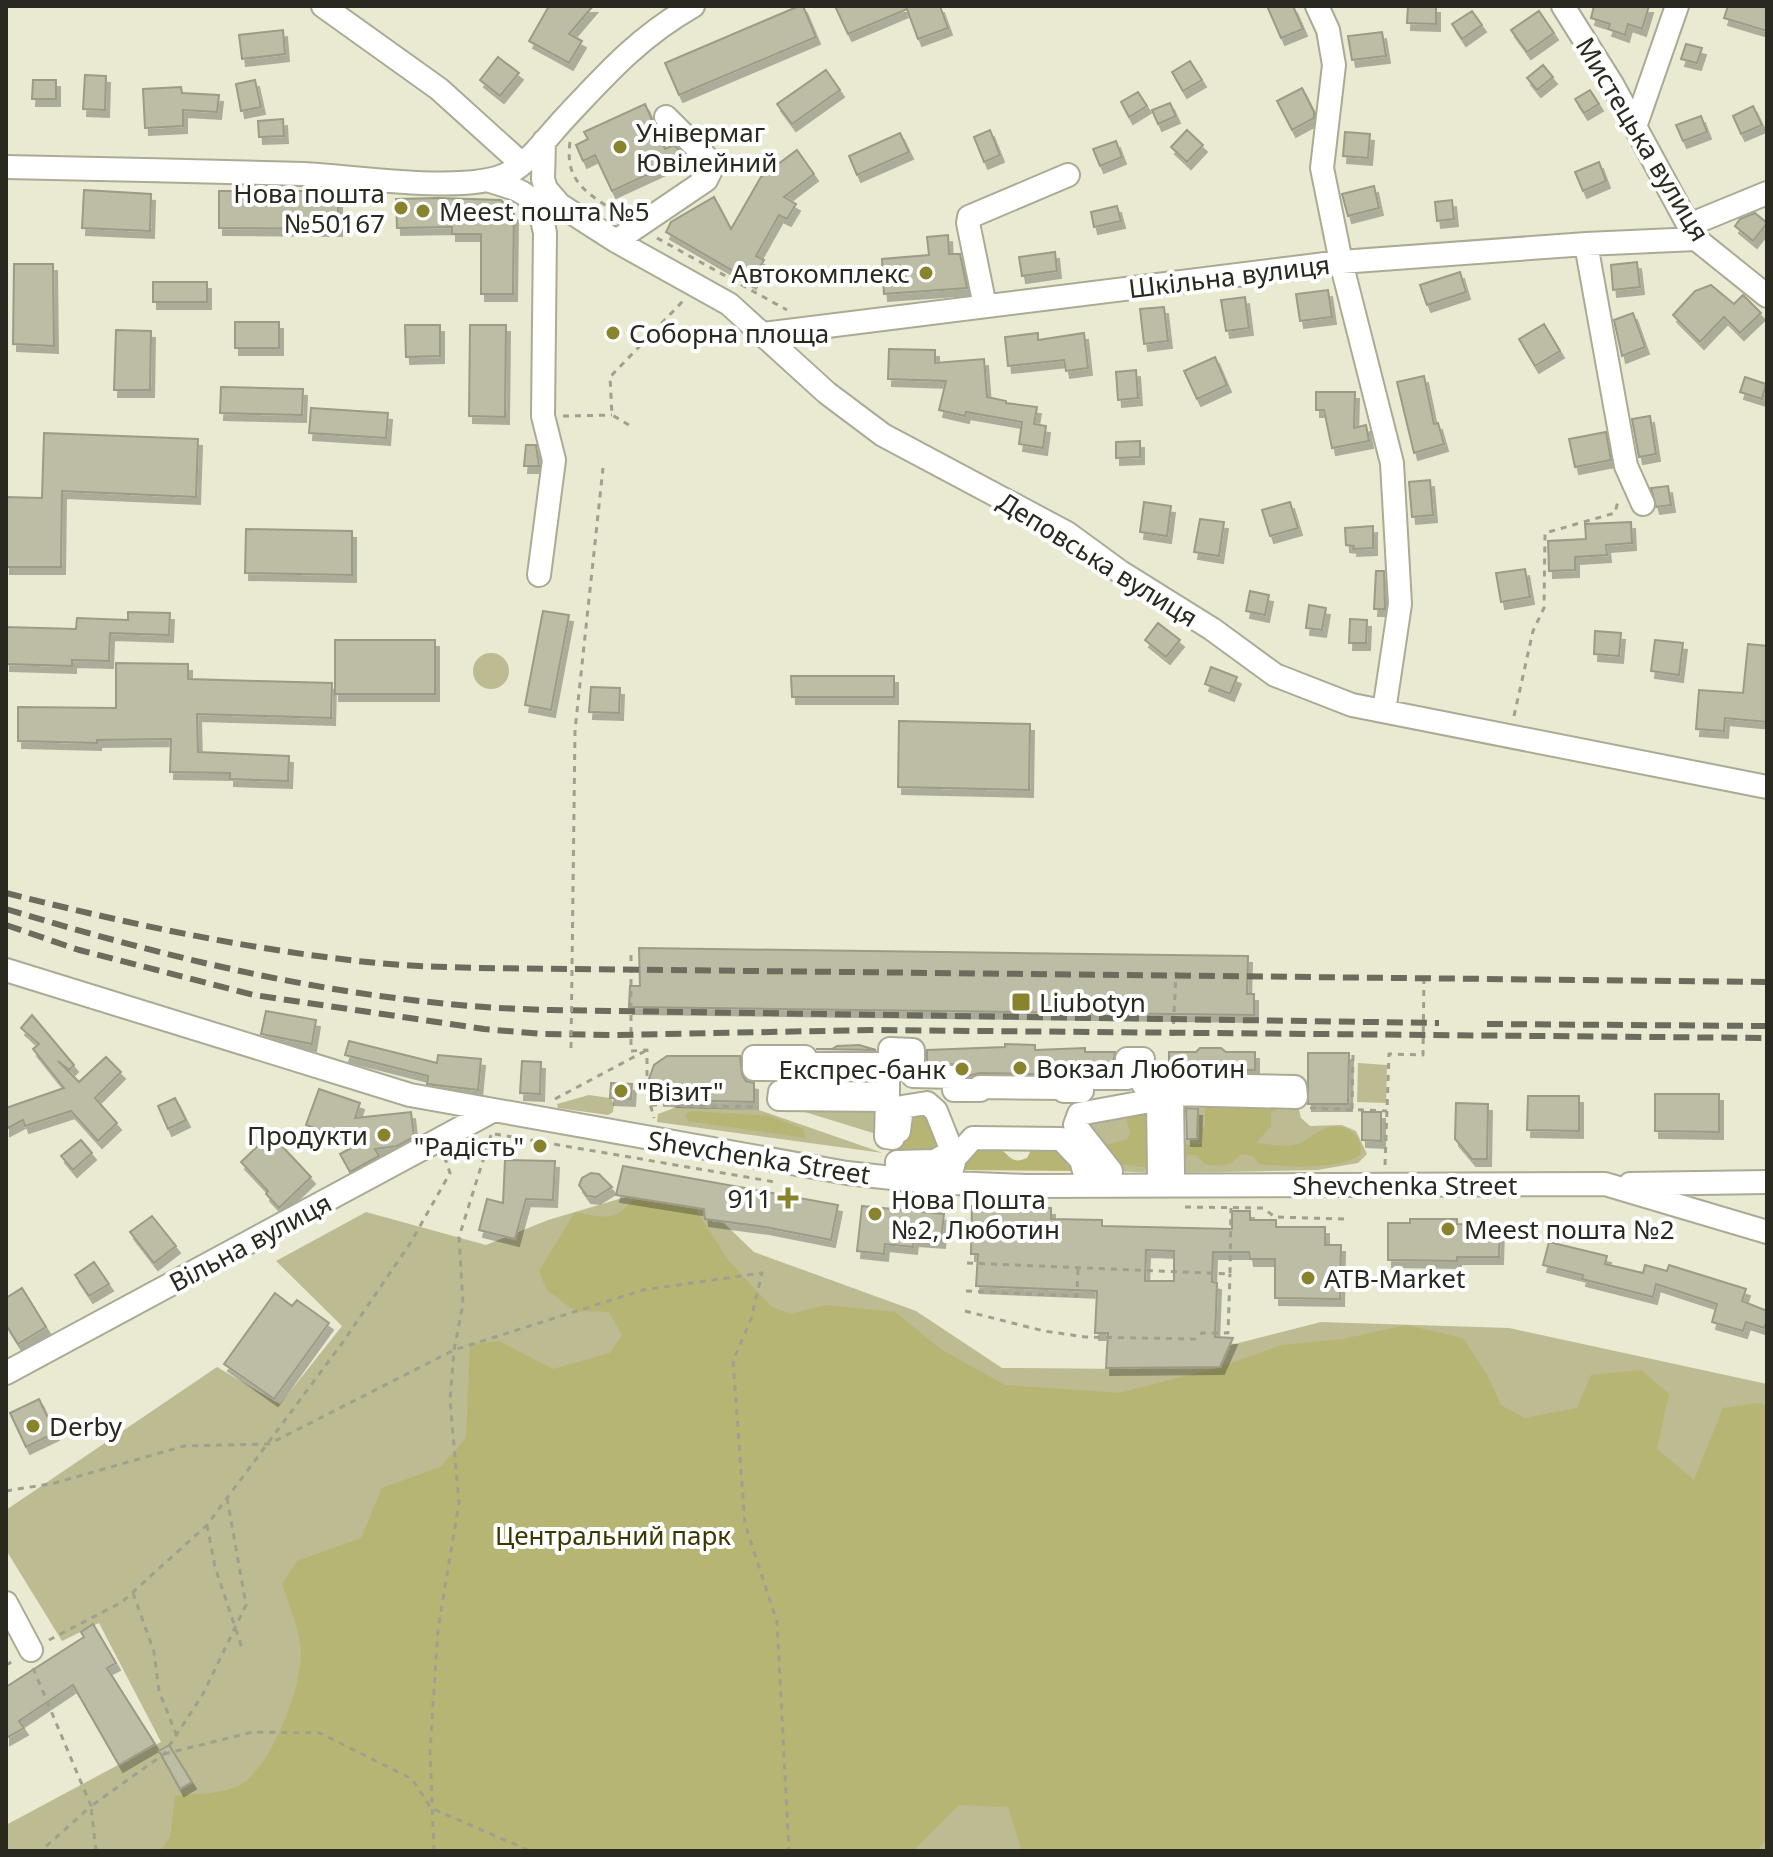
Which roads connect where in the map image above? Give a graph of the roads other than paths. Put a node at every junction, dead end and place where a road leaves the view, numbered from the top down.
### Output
1 (323, 6) edge
2 (693, 6) edge
3 (1317, 6) edge
4 (1563, 6) edge
5 (1677, 6) edge
6 (666, 117) dead end
7 (1635, 127) junction
8 (544, 141) junction
9 (522, 164) junction
10 (6, 167) edge
11 (1068, 175) dead end
12 (490, 181) junction
13 (1767, 193) edge
14 (1692, 232) junction
15 (616, 241) junction
16 (1586, 244) junction
17 (1341, 262) junction
18 (1767, 296) edge
19 (985, 306) junction
20 (763, 334) junction
21 (1643, 504) dead end
22 (539, 575) dead end
23 (1384, 711) junction
24 (1767, 787) edge
25 (6, 970) edge
26 (1296, 1092) joint
27 (494, 1110) junction
28 (1767, 1182) edge
29 (1605, 1184) junction
30 (1767, 1232) edge
31 (6, 1373) edge
32 (6, 1603) edge
33 (29, 1652) road end

1 - 9 street
2 - 8 street
3 - 17 street
4 - 7 street, Мистецька вулиця
5 - 7 street
6 - 15 street
7 - 14 street, Мистецька вулиця
8 - 9 street
8 - 15 street, Деповська вулиця
9 - 12 street
10 - 12 street
11 - 19 street
12 - 22 street
13 - 14 street, Шкільна вулиця
14 - 16 street, Шкільна вулиця
14 - 18 street, Мистецька вулиця
15 - 20 street, Деповська вулиця
16 - 17 street, Шкільна вулиця
16 - 21 street
17 - 19 street, Шкільна вулиця
17 - 23 street
19 - 20 street, Шкільна вулиця
20 - 23 street, Деповська вулиця
23 - 24 street, Деповська вулиця
25 - 27 street, Shevchenka Street
26 - 26 street
27 - 29 street, Shevchenka Street
27 - 31 street, Вільна вулиця
28 - 29 street
29 - 30 street, Shevchenka Street
32 - 33 street

